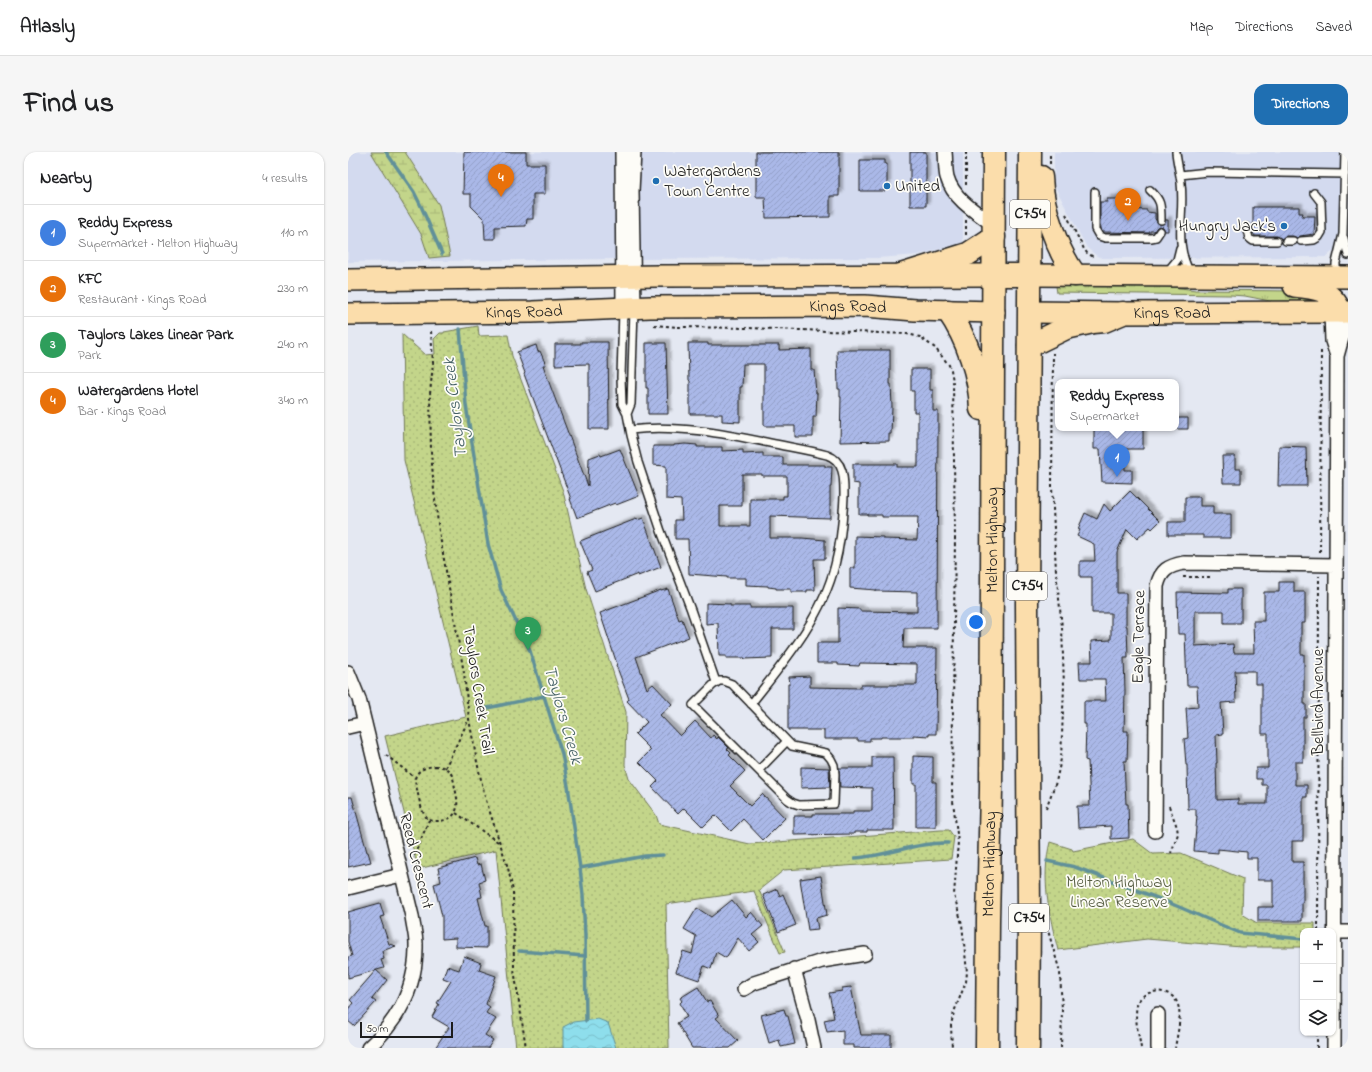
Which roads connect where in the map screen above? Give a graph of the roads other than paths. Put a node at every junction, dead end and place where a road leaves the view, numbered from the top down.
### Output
1 (622, 152) edge
2 (634, 152) edge
3 (945, 152) edge
4 (994, 152) edge
5 (1030, 152) edge
6 (1038, 152) edge
7 (1176, 152) edge
8 (1345, 152) edge
9 (1345, 174) junction
10 (1180, 175) junction
11 (1150, 190) dead end
12 (1095, 192) dead end
13 (1314, 193) dead end
14 (1161, 220) dead end
15 (1246, 227) dead end
16 (994, 231) junction
17 (1160, 231) dead end
18 (1343, 234) junction
19 (1277, 241) dead end
20 (1302, 241) dead end
21 (1181, 247) junction
22 (1348, 255) edge
23 (901, 275) junction
24 (994, 275) junction
25 (1029, 275) junction
26 (1075, 275) junction
27 (1163, 276) junction
28 (1192, 276) junction
29 (629, 277) junction
30 (348, 280) edge
31 (1344, 282) edge
32 (628, 308) junction
33 (948, 311) junction
34 (994, 312) junction
35 (1029, 312) junction
36 (1340, 312) edge
37 (1123, 313) junction
38 (348, 314) edge
39 (1029, 346) junction
40 (627, 414) junction
41 (1342, 420) edge
42 (630, 430) junction
43 (1336, 565) junction
44 (992, 627) junction
45 (348, 672) edge
46 (716, 682) junction
47 (751, 704) junction
48 (365, 723) junction
49 (348, 727) edge
50 (787, 741) junction
51 (759, 770) junction
52 (1155, 831) dead end
53 (401, 876) junction
54 (348, 888) edge
55 (1335, 928) edge
56 (1336, 932) edge
57 (1348, 932) edge
58 (865, 954) dead end
59 (1335, 964) edge
60 (794, 969) junction
61 (744, 988) dead end
62 (1158, 1014) dead end
63 (368, 1048) edge
64 (814, 1048) edge
65 (987, 1048) edge
66 (1028, 1048) edge
67 (1158, 1048) edge
68 (1334, 1048) edge

1 - 29 street
2 - 29 street
3 - 16 street
4 - 16 highway, Melton Highway / C754
5 - 25 highway, Melton Highway / C754
6 - 26 highway
7 - 10 lane
8 - 9 lane
9 - 10 lane
9 - 18 lane
10 - 21 lane
11 - 14 lane
12 - 17 lane
13 - 20 lane
15 - 19 lane
16 - 23 highway
16 - 24 highway, Melton Highway / C754
18 - 22 lane
18 - 31 lane
21 - 27 lane
21 - 28 lane
23 - 24 main road, Kings Road
23 - 29 main road, Kings Road
24 - 25 highway, Kings Road
24 - 34 highway, Melton Highway / C754
25 - 26 main road, Kings Road
25 - 35 highway, Melton Highway / C754
26 - 27 main road, Kings Road
27 - 28 main road, Kings Road
28 - 31 main road, Kings Road
28 - 36 main road
29 - 30 main road, Kings Road
29 - 32 street
32 - 33 main road, Kings Road
32 - 38 main road, Kings Road
32 - 40 lane
32 - 40 lane
33 - 34 main road, Kings Road
33 - 44 highway
34 - 35 highway, Kings Road
34 - 44 highway, Melton Highway / C754
35 - 37 main road, Kings Road
35 - 39 highway, Melton Highway / C754
36 - 37 main road, Kings Road
36 - 41 street, Bellbird Avenue
37 - 39 highway
39 - 66 highway, Melton Highway / C754
40 - 42 lane
41 - 43 street, Bellbird Avenue
42 - 46 lane
42 - 47 lane
43 - 52 street, Eagle Terrace
43 - 55 street, Bellbird Avenue
44 - 65 highway, Melton Highway / C754
45 - 48 street, Reed Crescent
46 - 47 lane
46 - 51 lane
47 - 50 lane
48 - 49 street
48 - 53 street, Reed Crescent
50 - 51 lane
50 - 51 lane
53 - 54 street
53 - 63 street, Reed Crescent
56 - 57 street
58 - 60 street
59 - 68 street, Bellbird Avenue
60 - 61 street
60 - 64 street
62 - 67 street

